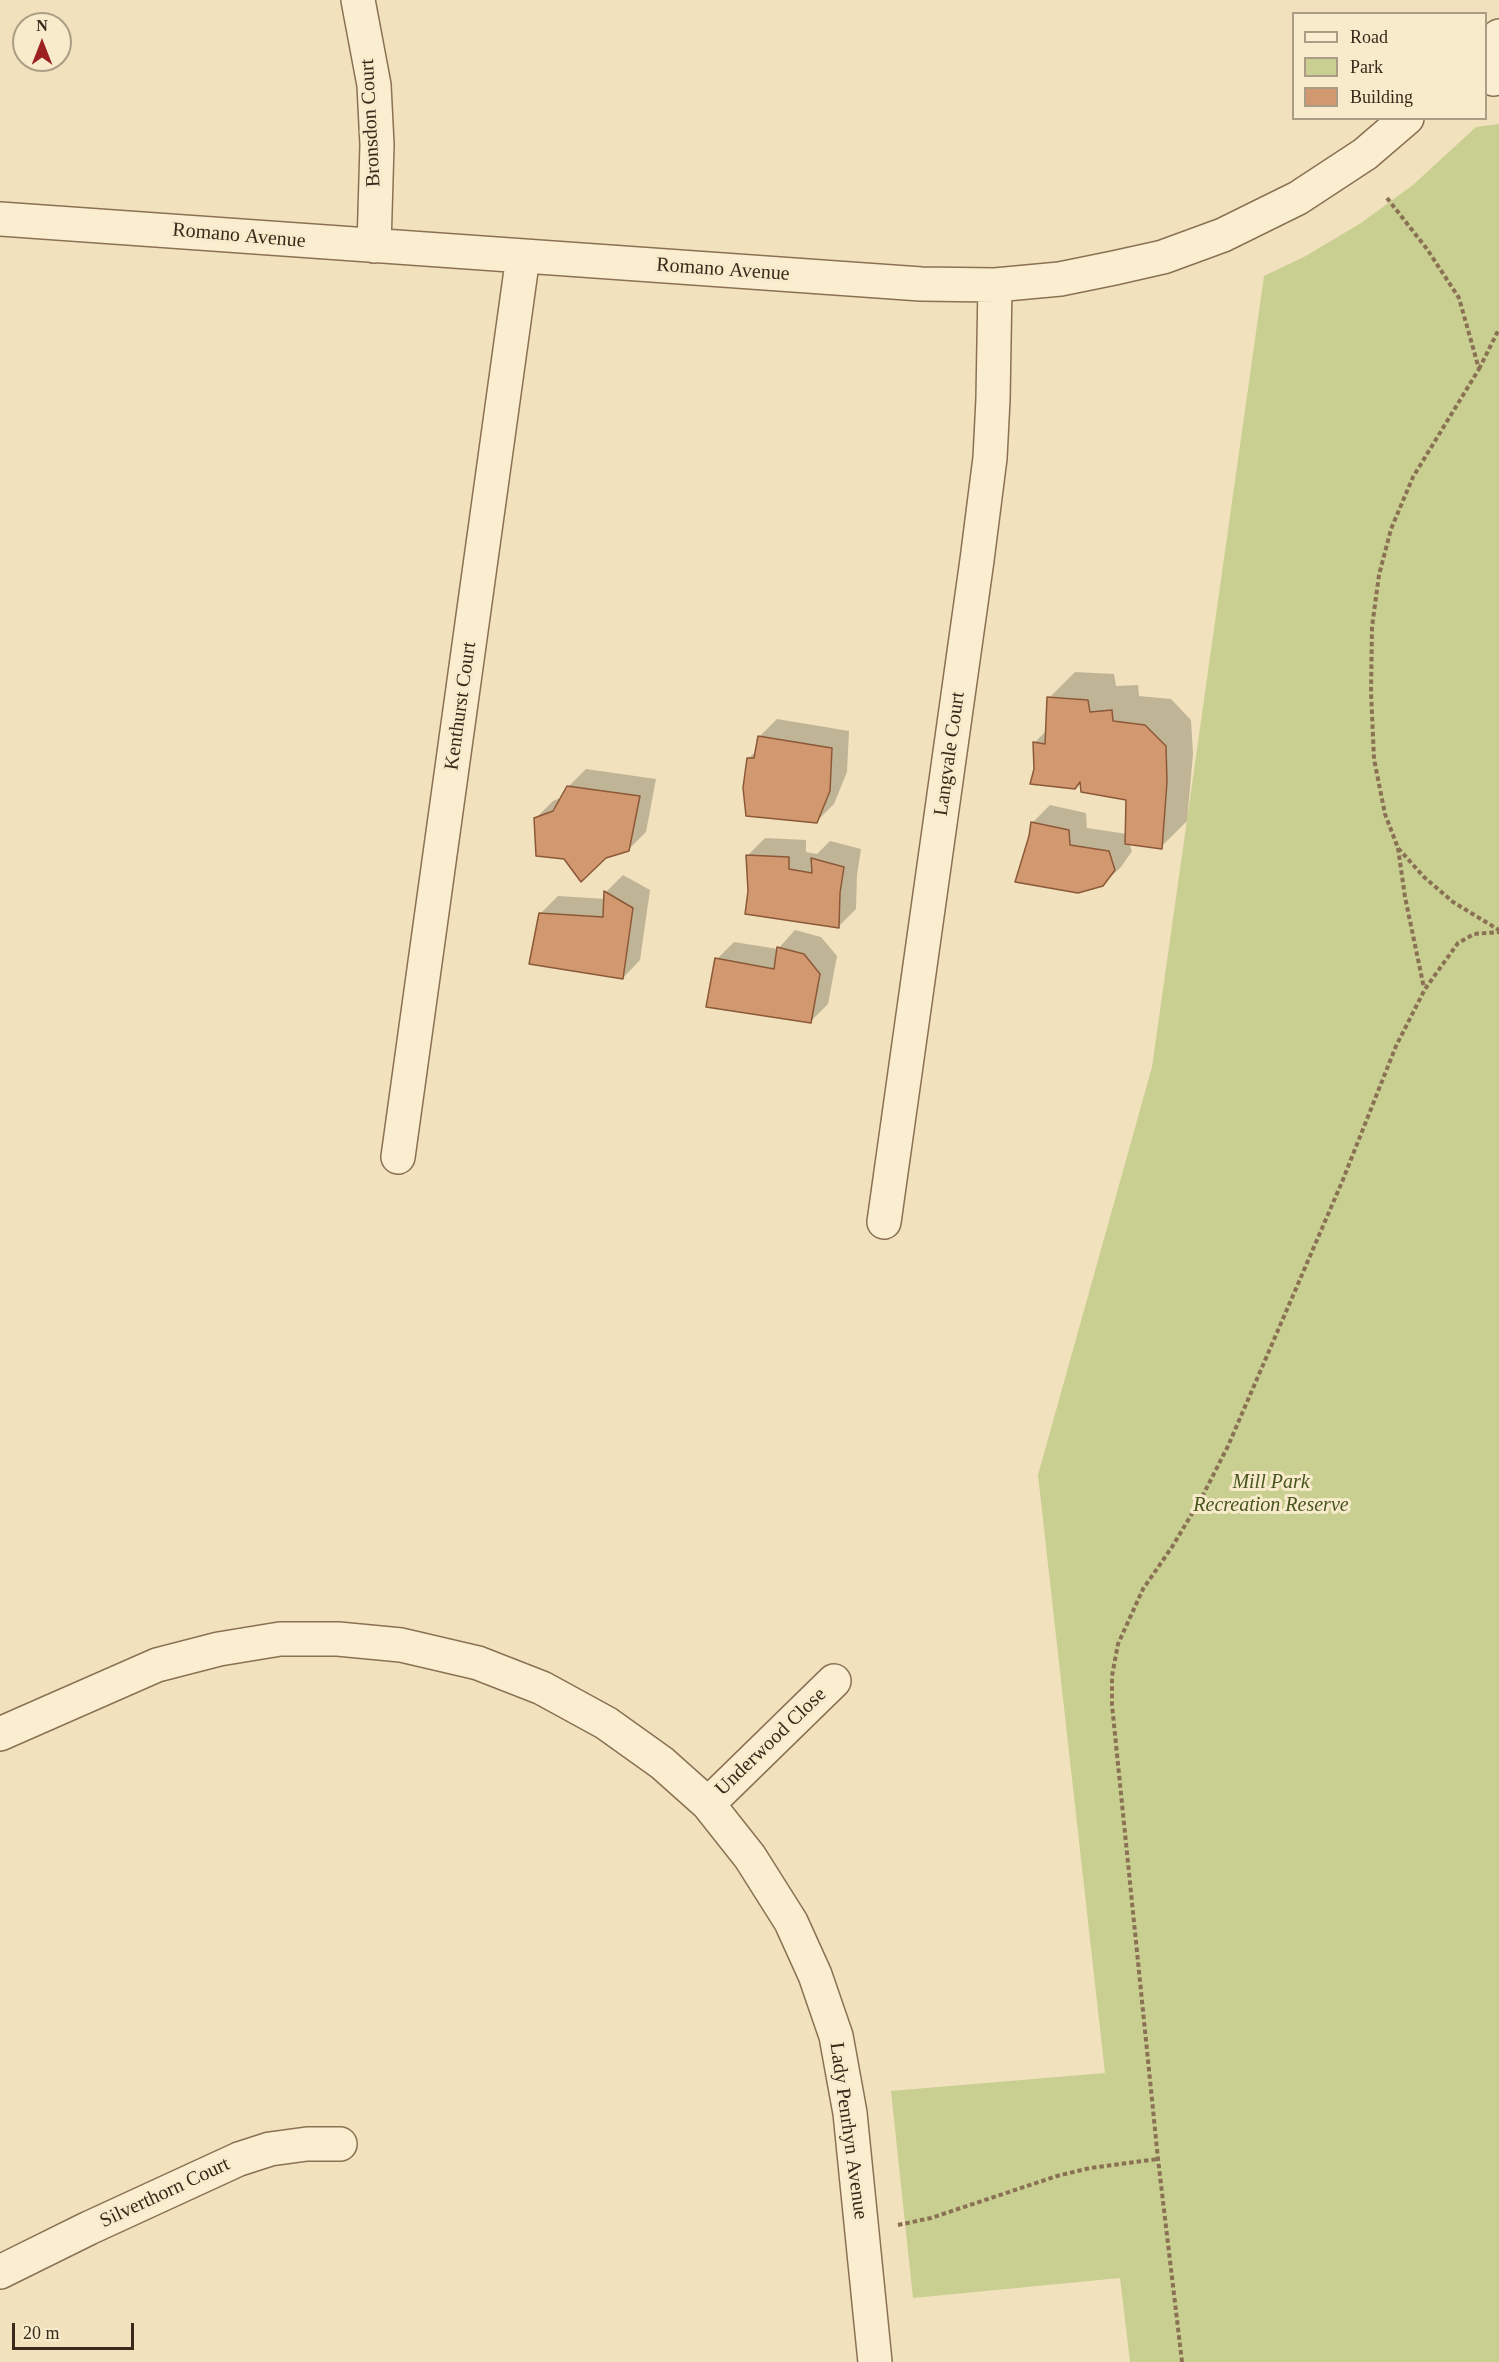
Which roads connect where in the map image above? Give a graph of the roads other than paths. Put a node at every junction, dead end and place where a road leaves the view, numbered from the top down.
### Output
1 (358, 0) edge
2 (1499, 36) edge
3 (1493, 79) edge
4 (1405, 120) edge
5 (0, 219) edge
6 (374, 246) junction
7 (523, 256) junction
8 (995, 285) junction
9 (398, 1157) dead end
10 (884, 1222) dead end
11 (834, 1681) dead end
12 (0, 1734) edge
13 (708, 1804) junction
14 (340, 2144) dead end
15 (0, 2272) edge
16 (875, 2362) edge

1 - 6 street, Bronsdon Court
2 - 3 street
4 - 8 street, Romano Avenue
5 - 6 street, Romano Avenue
6 - 7 street, Romano Avenue
7 - 8 street, Romano Avenue
7 - 9 street, Kenthurst Court
8 - 10 street, Langvale Court
11 - 13 street, Underwood Close
12 - 13 street, Lady Penrhyn Avenue
13 - 16 street, Lady Penrhyn Avenue
14 - 15 street, Silverthorn Court

